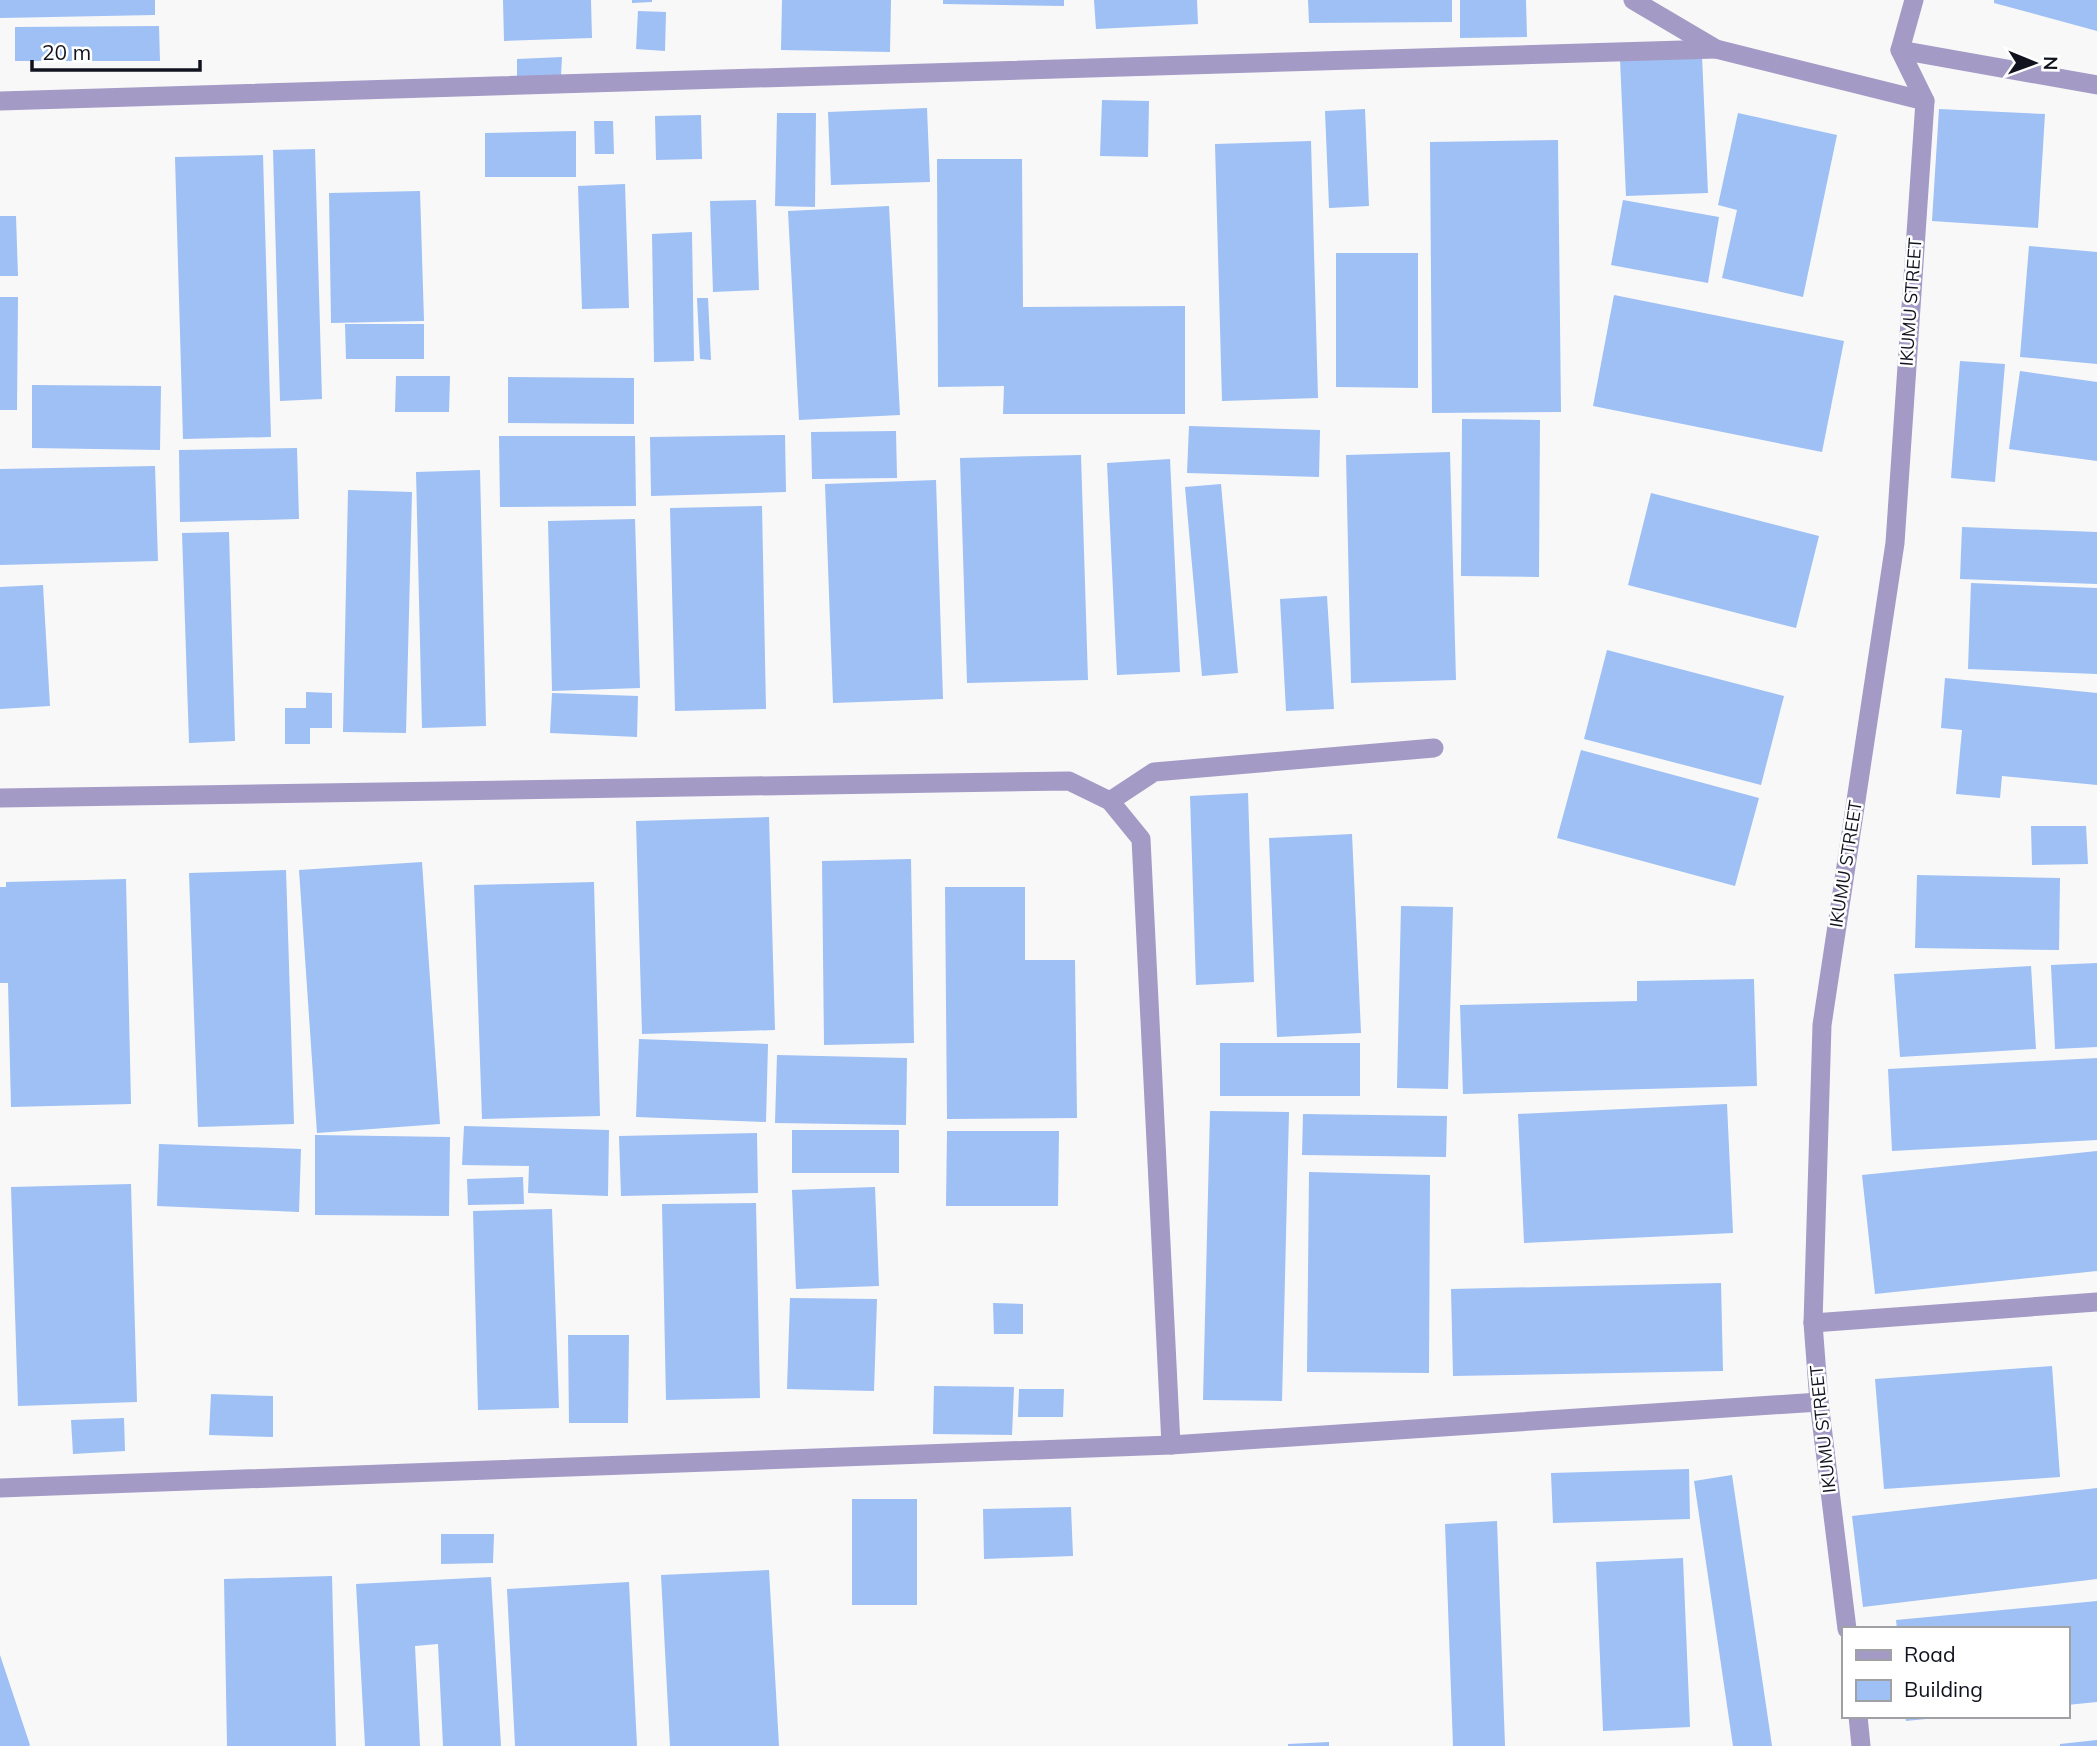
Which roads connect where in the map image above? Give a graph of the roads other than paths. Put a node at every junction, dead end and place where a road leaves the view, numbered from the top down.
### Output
1 (1633, 0) edge
2 (1914, 0) edge
3 (1716, 49) junction
4 (1900, 50) junction
5 (2097, 85) edge
6 (0, 101) edge
7 (1925, 101) junction
8 (1434, 748) dead end
9 (0, 798) edge
10 (1110, 801) junction
11 (2097, 1302) edge
12 (1813, 1323) junction
13 (1819, 1402) junction
14 (1171, 1445) junction
15 (0, 1488) edge
16 (1847, 1627) edge
17 (1858, 1718) edge
18 (1861, 1746) edge

1 - 3 street
2 - 4 street
3 - 6 street
3 - 7 street
4 - 5 street
4 - 7 street
7 - 12 street, IKUMU STREET
8 - 10 street
9 - 10 street
10 - 14 street
11 - 12 street
12 - 13 street, IKUMU STREET
13 - 14 street
13 - 16 street, IKUMU STREET
14 - 15 street
17 - 18 street

